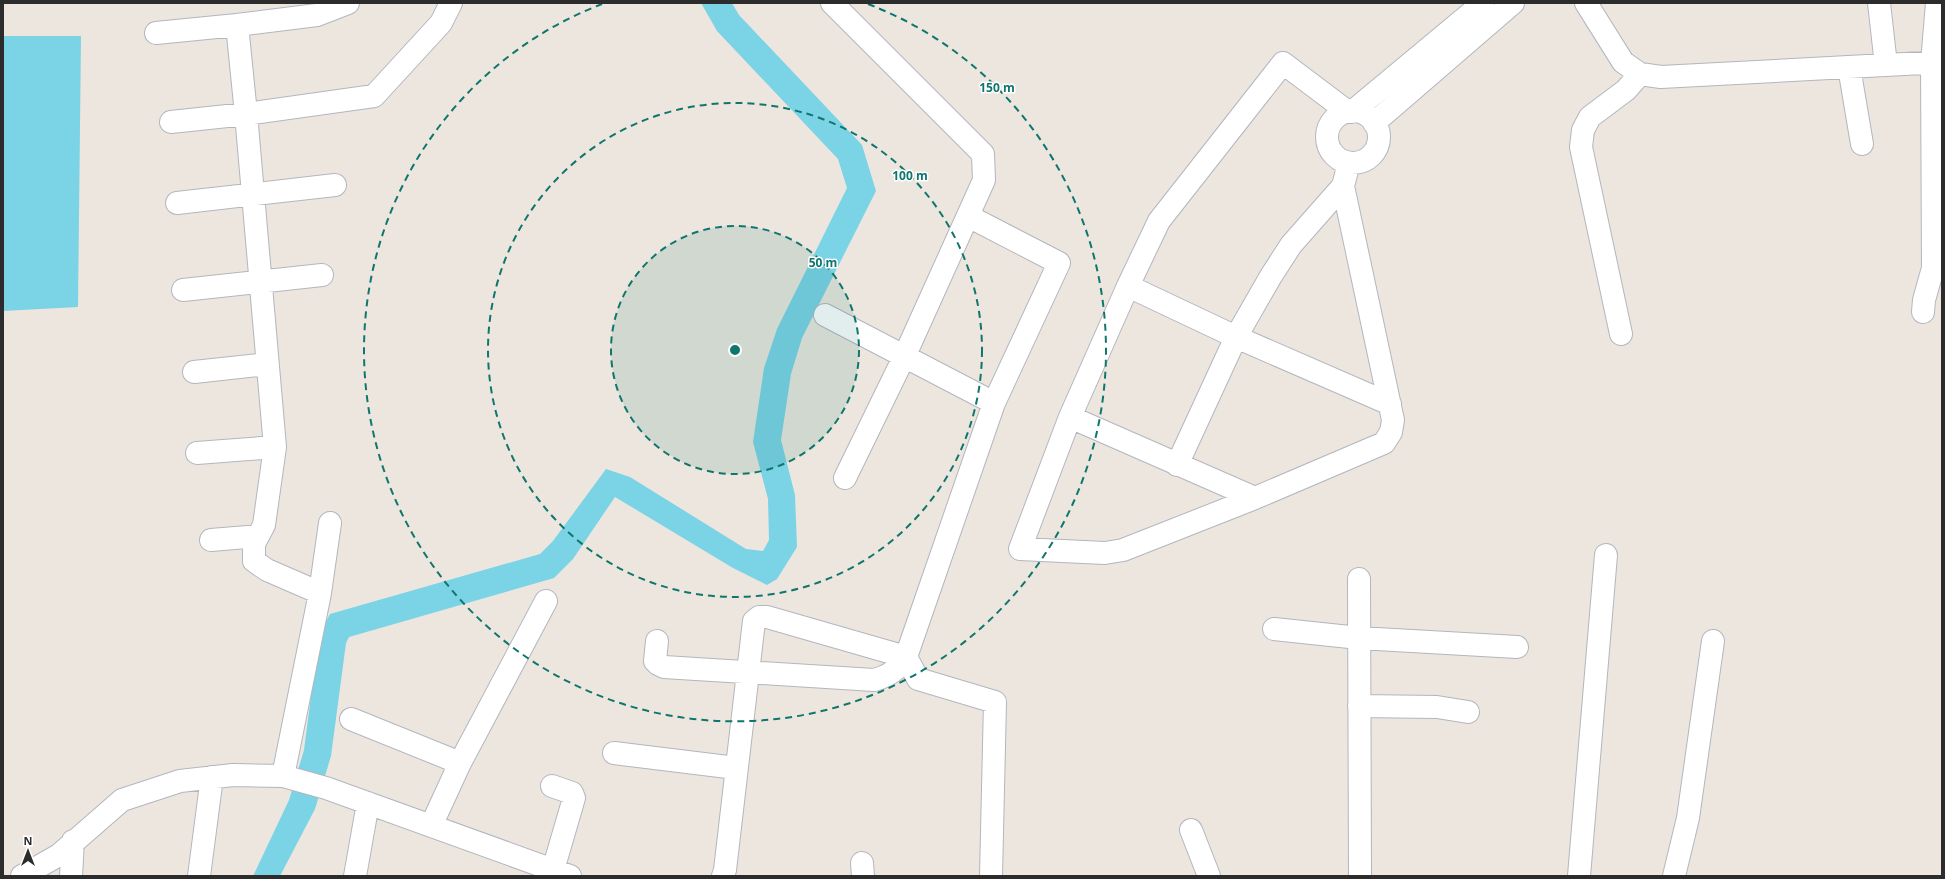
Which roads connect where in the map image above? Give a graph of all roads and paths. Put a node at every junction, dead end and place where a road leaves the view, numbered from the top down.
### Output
1 (348, 3) edge
2 (451, 3) edge
3 (832, 3) edge
4 (1483, 3) edge
5 (1513, 3) edge
6 (1586, 3) edge
7 (1879, 3) edge
8 (1937, 3) edge
9 (236, 25) junction
10 (156, 33) dead end
11 (1937, 62) edge
12 (1886, 65) junction
13 (1849, 67) junction
14 (1640, 74) junction
15 (1350, 112) junction
16 (246, 114) junction
17 (171, 122) dead end
18 (1374, 123) junction
19 (1862, 144) dead end
20 (1349, 163) junction
21 (335, 185) dead end
22 (1343, 186) junction
23 (253, 194) junction
24 (177, 203) dead end
25 (968, 216) junction
26 (322, 275) dead end
27 (260, 281) junction
28 (1128, 286) junction
29 (183, 290) dead end
30 (1923, 312) dead end
31 (825, 315) dead end
32 (1620, 334) dead end
33 (1236, 337) junction
34 (905, 355) junction
35 (268, 364) junction
36 (194, 372) dead end
37 (994, 403) junction
38 (1390, 404) junction
39 (1070, 417) junction
40 (275, 447) junction
41 (197, 453) dead end
42 (1177, 464) junction
43 (845, 478) dead end
44 (1255, 498) junction
45 (330, 523) dead end
46 (258, 536) junction
47 (211, 540) dead end
48 (1606, 555) dead end
49 (1358, 579) dead end
50 (320, 593) junction
51 (546, 601) dead end
52 (1274, 629) dead end
53 (1359, 638) junction
54 (1714, 641) dead end
55 (657, 642) dead end
56 (1517, 647) dead end
57 (906, 657) junction
58 (748, 673) junction
59 (1359, 706) junction
60 (1468, 712) dead end
61 (351, 719) dead end
62 (614, 752) dead end
63 (460, 764) junction
64 (736, 768) junction
65 (212, 777) junction
66 (288, 777) junction
67 (552, 786) dead end
68 (368, 803) junction
69 (431, 826) junction
70 (1191, 830) dead end
71 (73, 841) junction
72 (562, 873) edge
73 (22, 876) edge
74 (71, 876) edge
75 (199, 876) edge
76 (355, 876) edge
77 (724, 876) edge
78 (991, 876) edge
79 (1209, 876) edge
80 (1360, 876) edge
81 (1579, 876) edge
82 (1674, 876) edge

1 - 9 street
2 - 16 street
3 - 25 street
4 - 15 street
5 - 18 street
6 - 14 street
7 - 12 street
8 - 11 street
9 - 10 street
9 - 16 street
11 - 12 street
11 - 30 street
12 - 13 street
13 - 14 street
13 - 19 street
14 - 32 street
15 - 18 street
15 - 20 street
15 - 28 street
16 - 17 street
16 - 23 street
18 - 20 street
20 - 22 street
21 - 23 street
22 - 33 street
22 - 38 street
23 - 24 street
23 - 27 street
25 - 34 street
25 - 37 street
26 - 27 street
27 - 29 street
27 - 35 street
28 - 33 street
28 - 39 street
31 - 34 street
33 - 38 street
33 - 42 street
34 - 37 street
34 - 43 street
35 - 36 street
35 - 40 street
37 - 57 street
38 - 44 street
39 - 42 street
39 - 44 street
40 - 41 street
40 - 46 street
42 - 44 street
45 - 50 street
46 - 47 street
46 - 50 street
48 - 81 street
49 - 53 street
50 - 66 street
51 - 63 street
52 - 53 street
53 - 56 street
53 - 59 street
54 - 82 street
55 - 58 street
57 - 58 street
57 - 58 street
57 - 78 street
58 - 64 street
59 - 60 street
59 - 80 street
61 - 63 street
62 - 64 street
63 - 69 street
64 - 77 street
65 - 66 street
65 - 71 street
65 - 75 street
66 - 68 street
67 - 72 street
68 - 69 street
68 - 76 street
69 - 72 street
70 - 79 street
71 - 73 street
71 - 74 street

